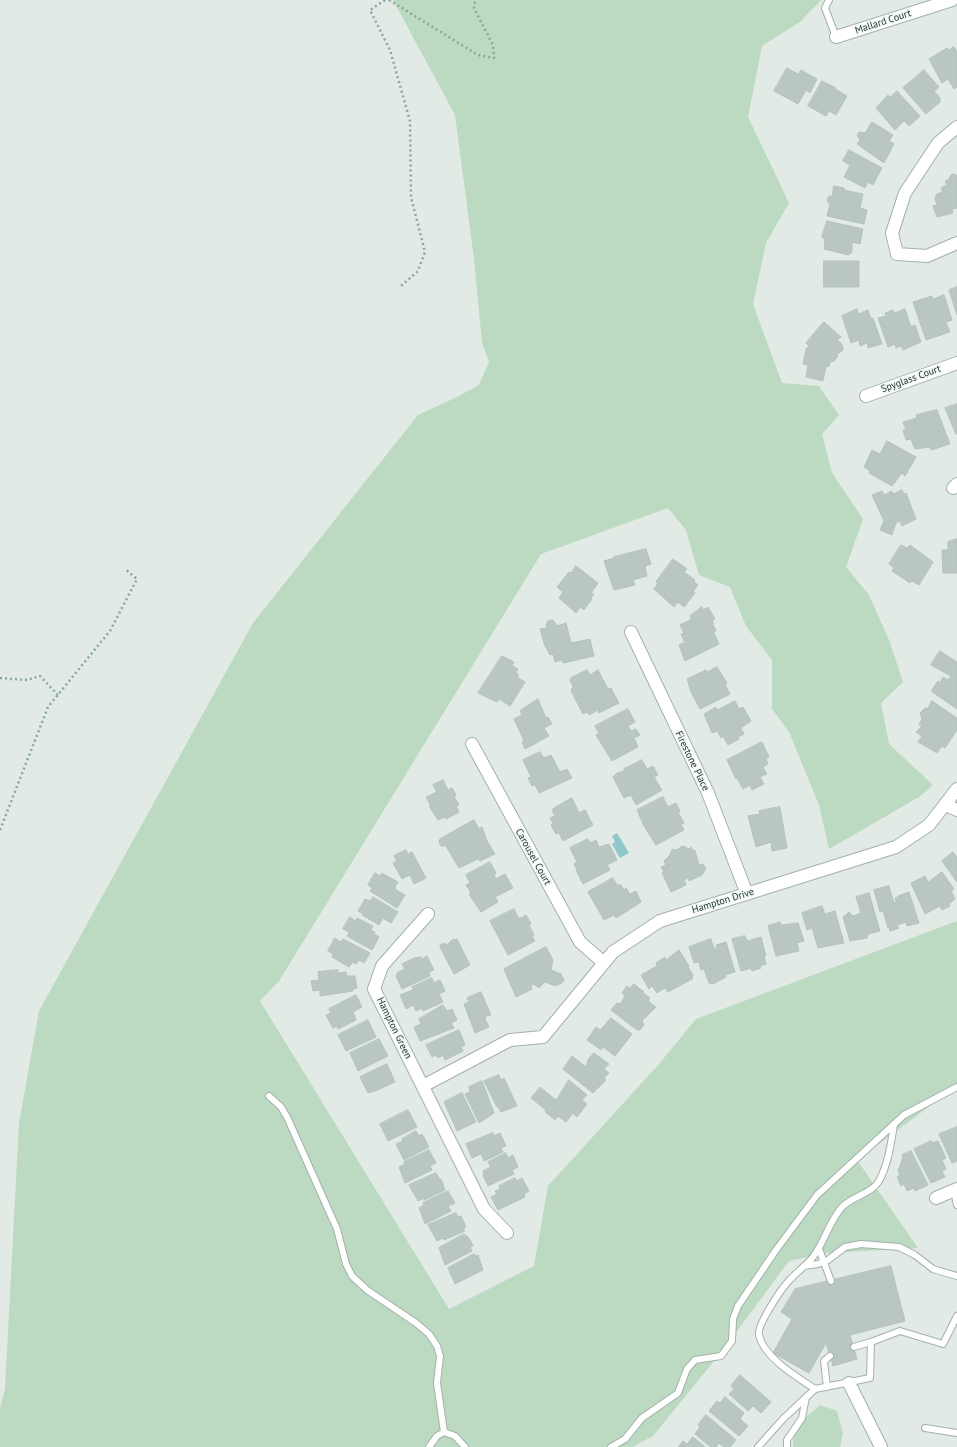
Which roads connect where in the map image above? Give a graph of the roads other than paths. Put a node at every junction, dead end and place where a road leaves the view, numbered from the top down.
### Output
1 (829, 0) edge
2 (952, 0) edge
3 (836, 37) joint
4 (957, 127) edge
5 (957, 243) edge
6 (957, 363) edge
7 (866, 396) dead end
8 (630, 632) dead end
9 (472, 744) dead end
10 (957, 790) edge
11 (952, 807) edge
12 (747, 894) junction
13 (428, 914) dead end
14 (604, 962) junction
15 (423, 1086) junction
16 (957, 1087) edge
17 (269, 1096) dead end
18 (894, 1125) junction
19 (956, 1190) edge
20 (936, 1198) dead end
21 (957, 1205) edge
22 (507, 1233) dead end
23 (819, 1249) junction
24 (822, 1262) junction
25 (804, 1266) junction
26 (957, 1276) edge
27 (830, 1281) dead end
28 (957, 1316) edge
29 (871, 1342) junction
30 (854, 1347) dead end
31 (830, 1356) dead end
32 (849, 1383) junction
33 (827, 1387) junction
34 (815, 1389) junction
35 (806, 1397) junction
36 (925, 1428) dead end
37 (444, 1432) junction
38 (957, 1433) edge
39 (429, 1447) edge
40 (465, 1447) edge
41 (611, 1447) edge
42 (758, 1447) edge
43 (786, 1447) edge
44 (881, 1447) edge

1 - 3 lane
2 - 3 street, Mallard Court
4 - 5 street
6 - 7 street, Spyglass Court
8 - 12 street, Firestone Place
9 - 14 street, Carousel Court
10 - 11 street, Hampton Drive
11 - 12 street, Hampton Drive
12 - 14 street, Hampton Drive
13 - 15 street, Hampton Green
14 - 15 street, Hampton Drive
15 - 22 street, Hampton Green
16 - 18 lane
17 - 37 lane
18 - 23 lane
18 - 41 lane
19 - 20 street
19 - 21 lane
23 - 24 lane
23 - 25 lane
24 - 25 lane
24 - 26 lane
24 - 27 lane
25 - 34 lane
28 - 29 lane
29 - 30 lane
29 - 32 lane
31 - 33 lane
32 - 33 lane
32 - 44 street
33 - 34 lane
34 - 35 lane
35 - 42 lane
35 - 43 lane
36 - 38 lane
37 - 39 lane
37 - 40 lane

